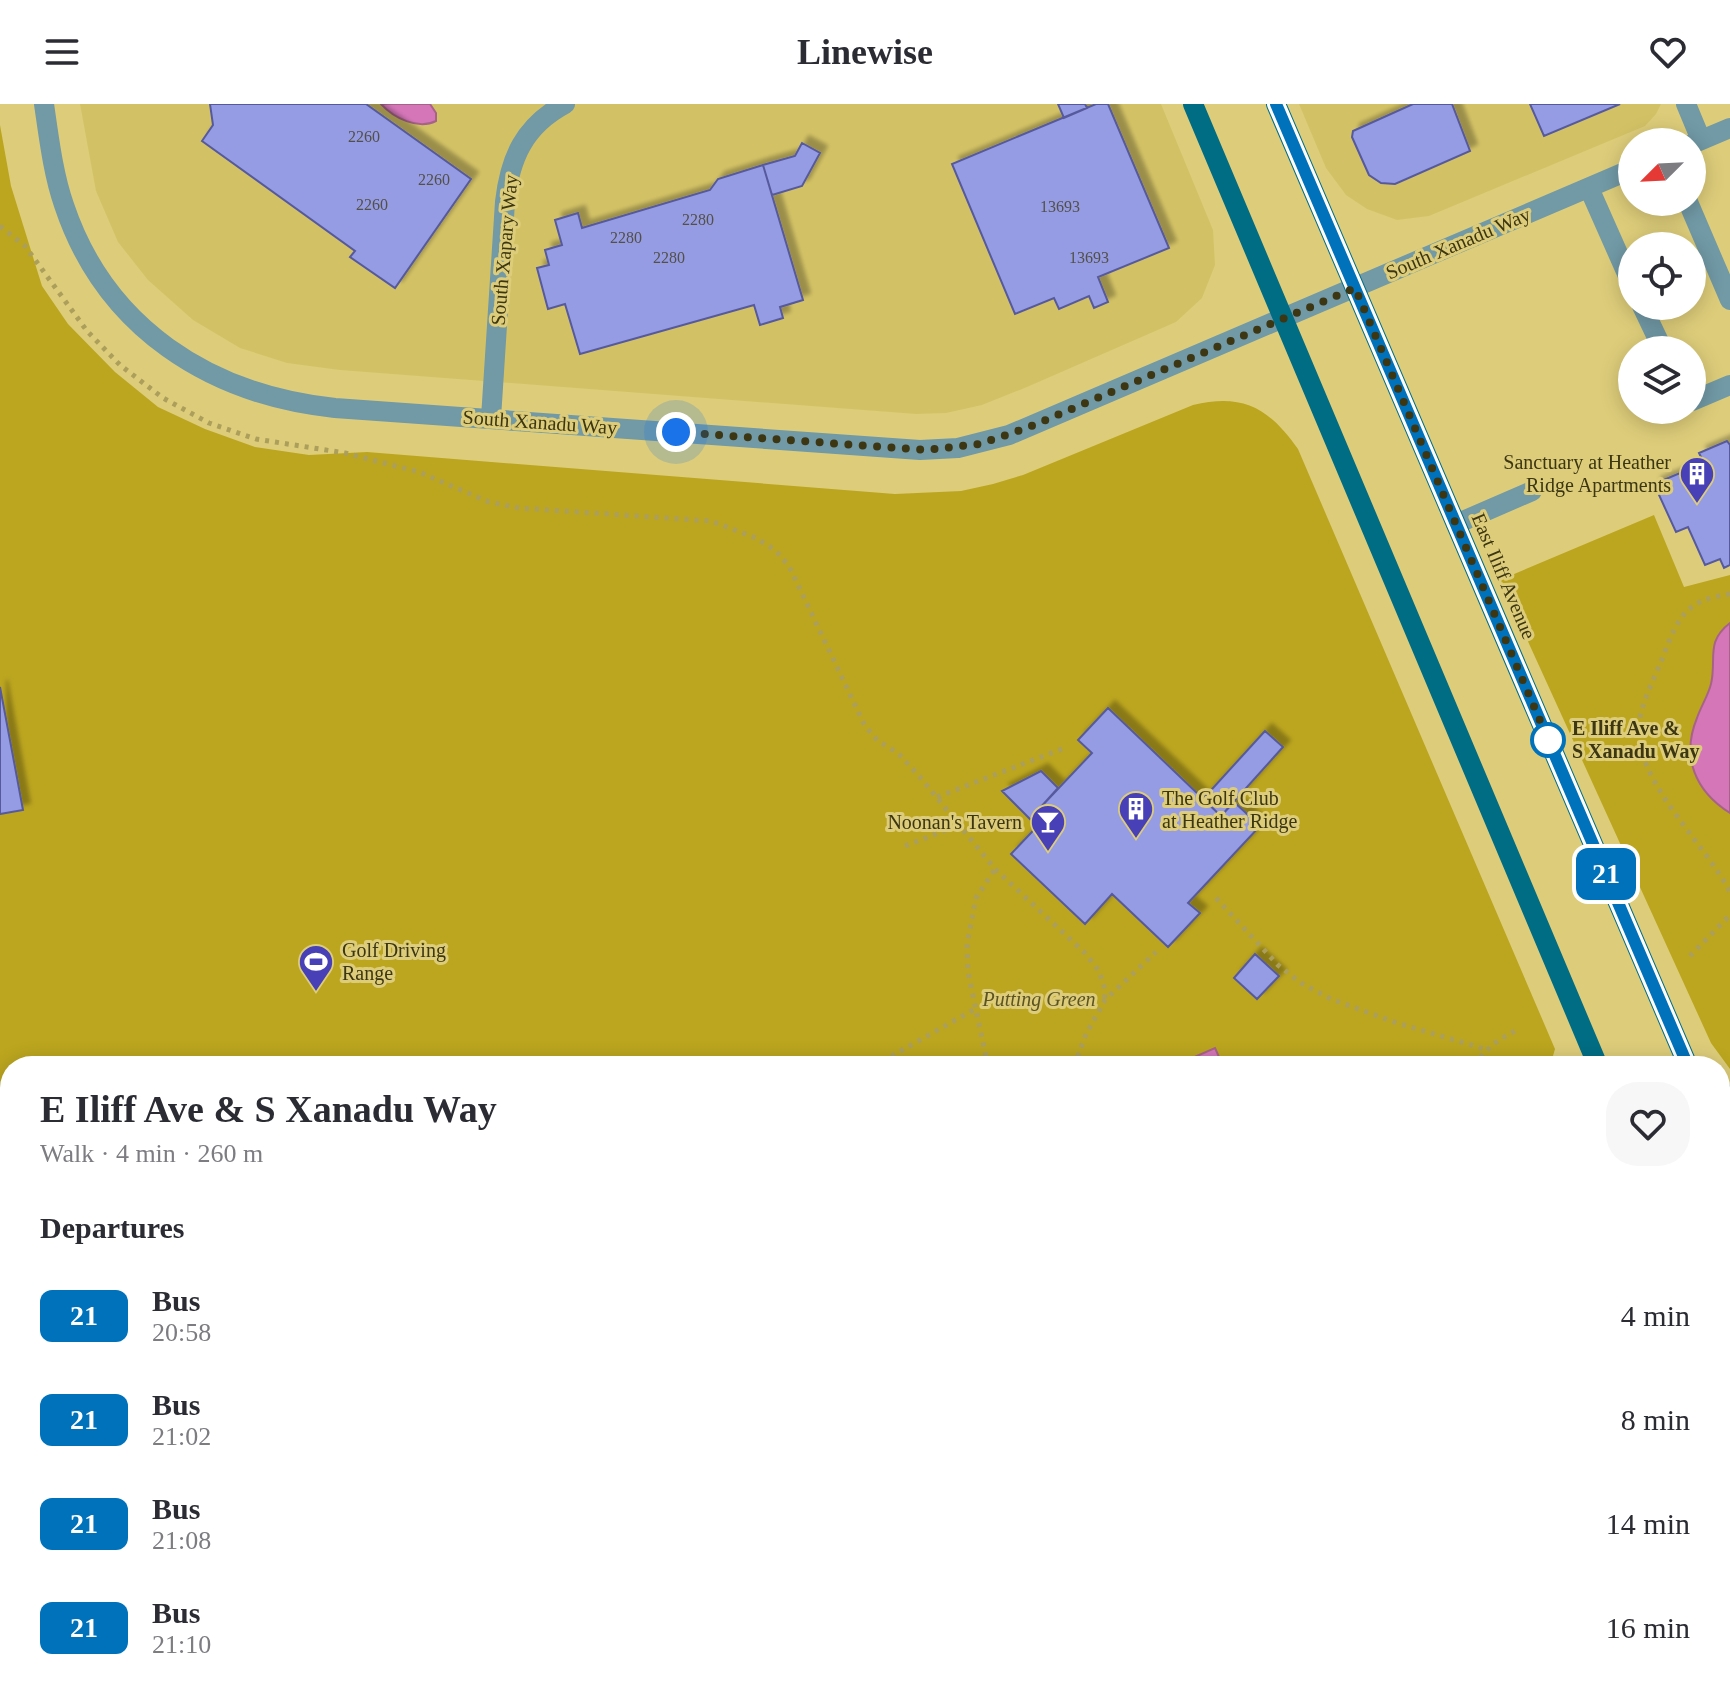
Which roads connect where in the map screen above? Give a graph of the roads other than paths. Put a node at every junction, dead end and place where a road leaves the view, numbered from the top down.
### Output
1 (44, 104) edge
2 (565, 104) edge
3 (1193, 104) edge
4 (1276, 104) edge
5 (1686, 104) edge
6 (1692, 128) edge
7 (1730, 128) edge
8 (1706, 138) edge
9 (1618, 175) edge
10 (1589, 188) junction
11 (1694, 216) edge
12 (1618, 253) edge
13 (1355, 288) junction
14 (1730, 300) edge
15 (1284, 318) junction
16 (1730, 385) edge
17 (1706, 395) edge
18 (491, 418) junction
19 (1532, 491) dead end
20 (1456, 524) junction
21 (1594, 1056) edge
22 (1686, 1056) edge

1 - 18 street, South Xanadu Way
2 - 18 street, South Xapary Way
3 - 15 main road
4 - 13 main road, East Iliff Avenue
5 - 6 street
7 - 8 street
9 - 10 street, South Xanadu Way
10 - 12 street
10 - 13 street, South Xanadu Way
11 - 14 street
13 - 15 street, South Xanadu Way
13 - 20 main road, East Iliff Avenue
15 - 18 street, South Xanadu Way
15 - 21 main road
16 - 17 street
19 - 20 street
20 - 22 main road, East Iliff Avenue

